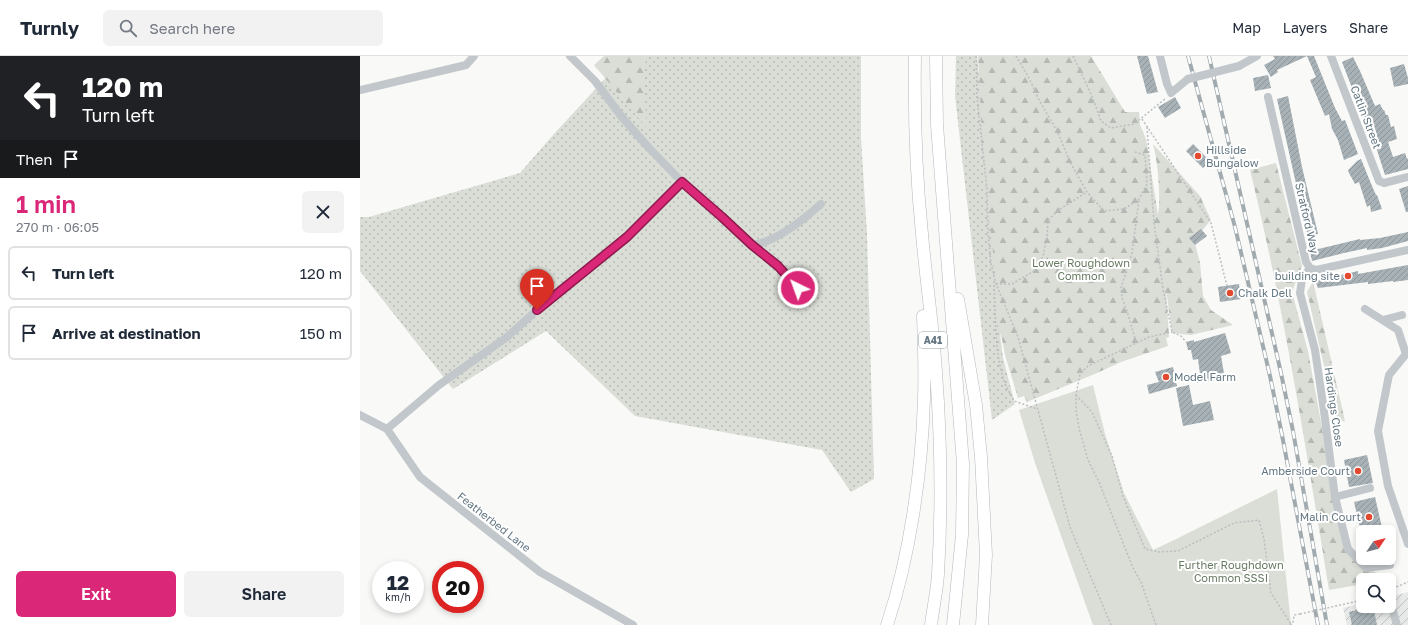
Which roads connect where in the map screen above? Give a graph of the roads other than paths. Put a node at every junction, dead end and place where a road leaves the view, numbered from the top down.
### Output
1 (474, 56) edge
2 (570, 56) edge
3 (915, 56) edge
4 (936, 56) edge
5 (1160, 56) edge
6 (1257, 56) edge
7 (1331, 56) edge
8 (360, 90) edge
9 (1268, 97) dead end
10 (1408, 177) edge
11 (682, 182) junction
12 (820, 204) dead end
13 (752, 245) junction
14 (1408, 250) edge
15 (1310, 268) junction
16 (949, 274) junction
17 (926, 278) junction
18 (798, 288) dead end
19 (1365, 309) dead end
20 (1402, 315) dead end
21 (1383, 320) junction
22 (1407, 353) edge
23 (360, 415) edge
24 (387, 429) junction
25 (1370, 488) dead end
26 (1335, 497) junction
27 (1408, 544) edge
28 (1356, 557) edge
29 (1363, 565) edge
30 (1384, 565) edge
31 (1393, 613) edge
32 (633, 625) edge
33 (887, 625) edge
34 (931, 625) edge
35 (953, 625) edge
36 (982, 625) edge
37 (1397, 625) edge

1 - 8 street
2 - 11 street
3 - 17 highway, A41
4 - 16 highway, A41
5 - 6 street, bridge
7 - 10 street, Catlin Street
9 - 15 street, Stratford Way
11 - 13 street
11 - 24 street
12 - 13 street
13 - 18 street
14 - 15 street, Stratford Way
15 - 26 street, Hardings Close
16 - 35 highway, A41
16 - 36 highway
17 - 33 highway
17 - 34 highway, A41
19 - 21 street
20 - 21 street
21 - 22 street
22 - 27 street
23 - 24 street, Featherbed Lane
24 - 32 street, Featherbed Lane
25 - 26 street
26 - 28 street, Hardings Close
29 - 30 street, Hardings Close
31 - 37 street

